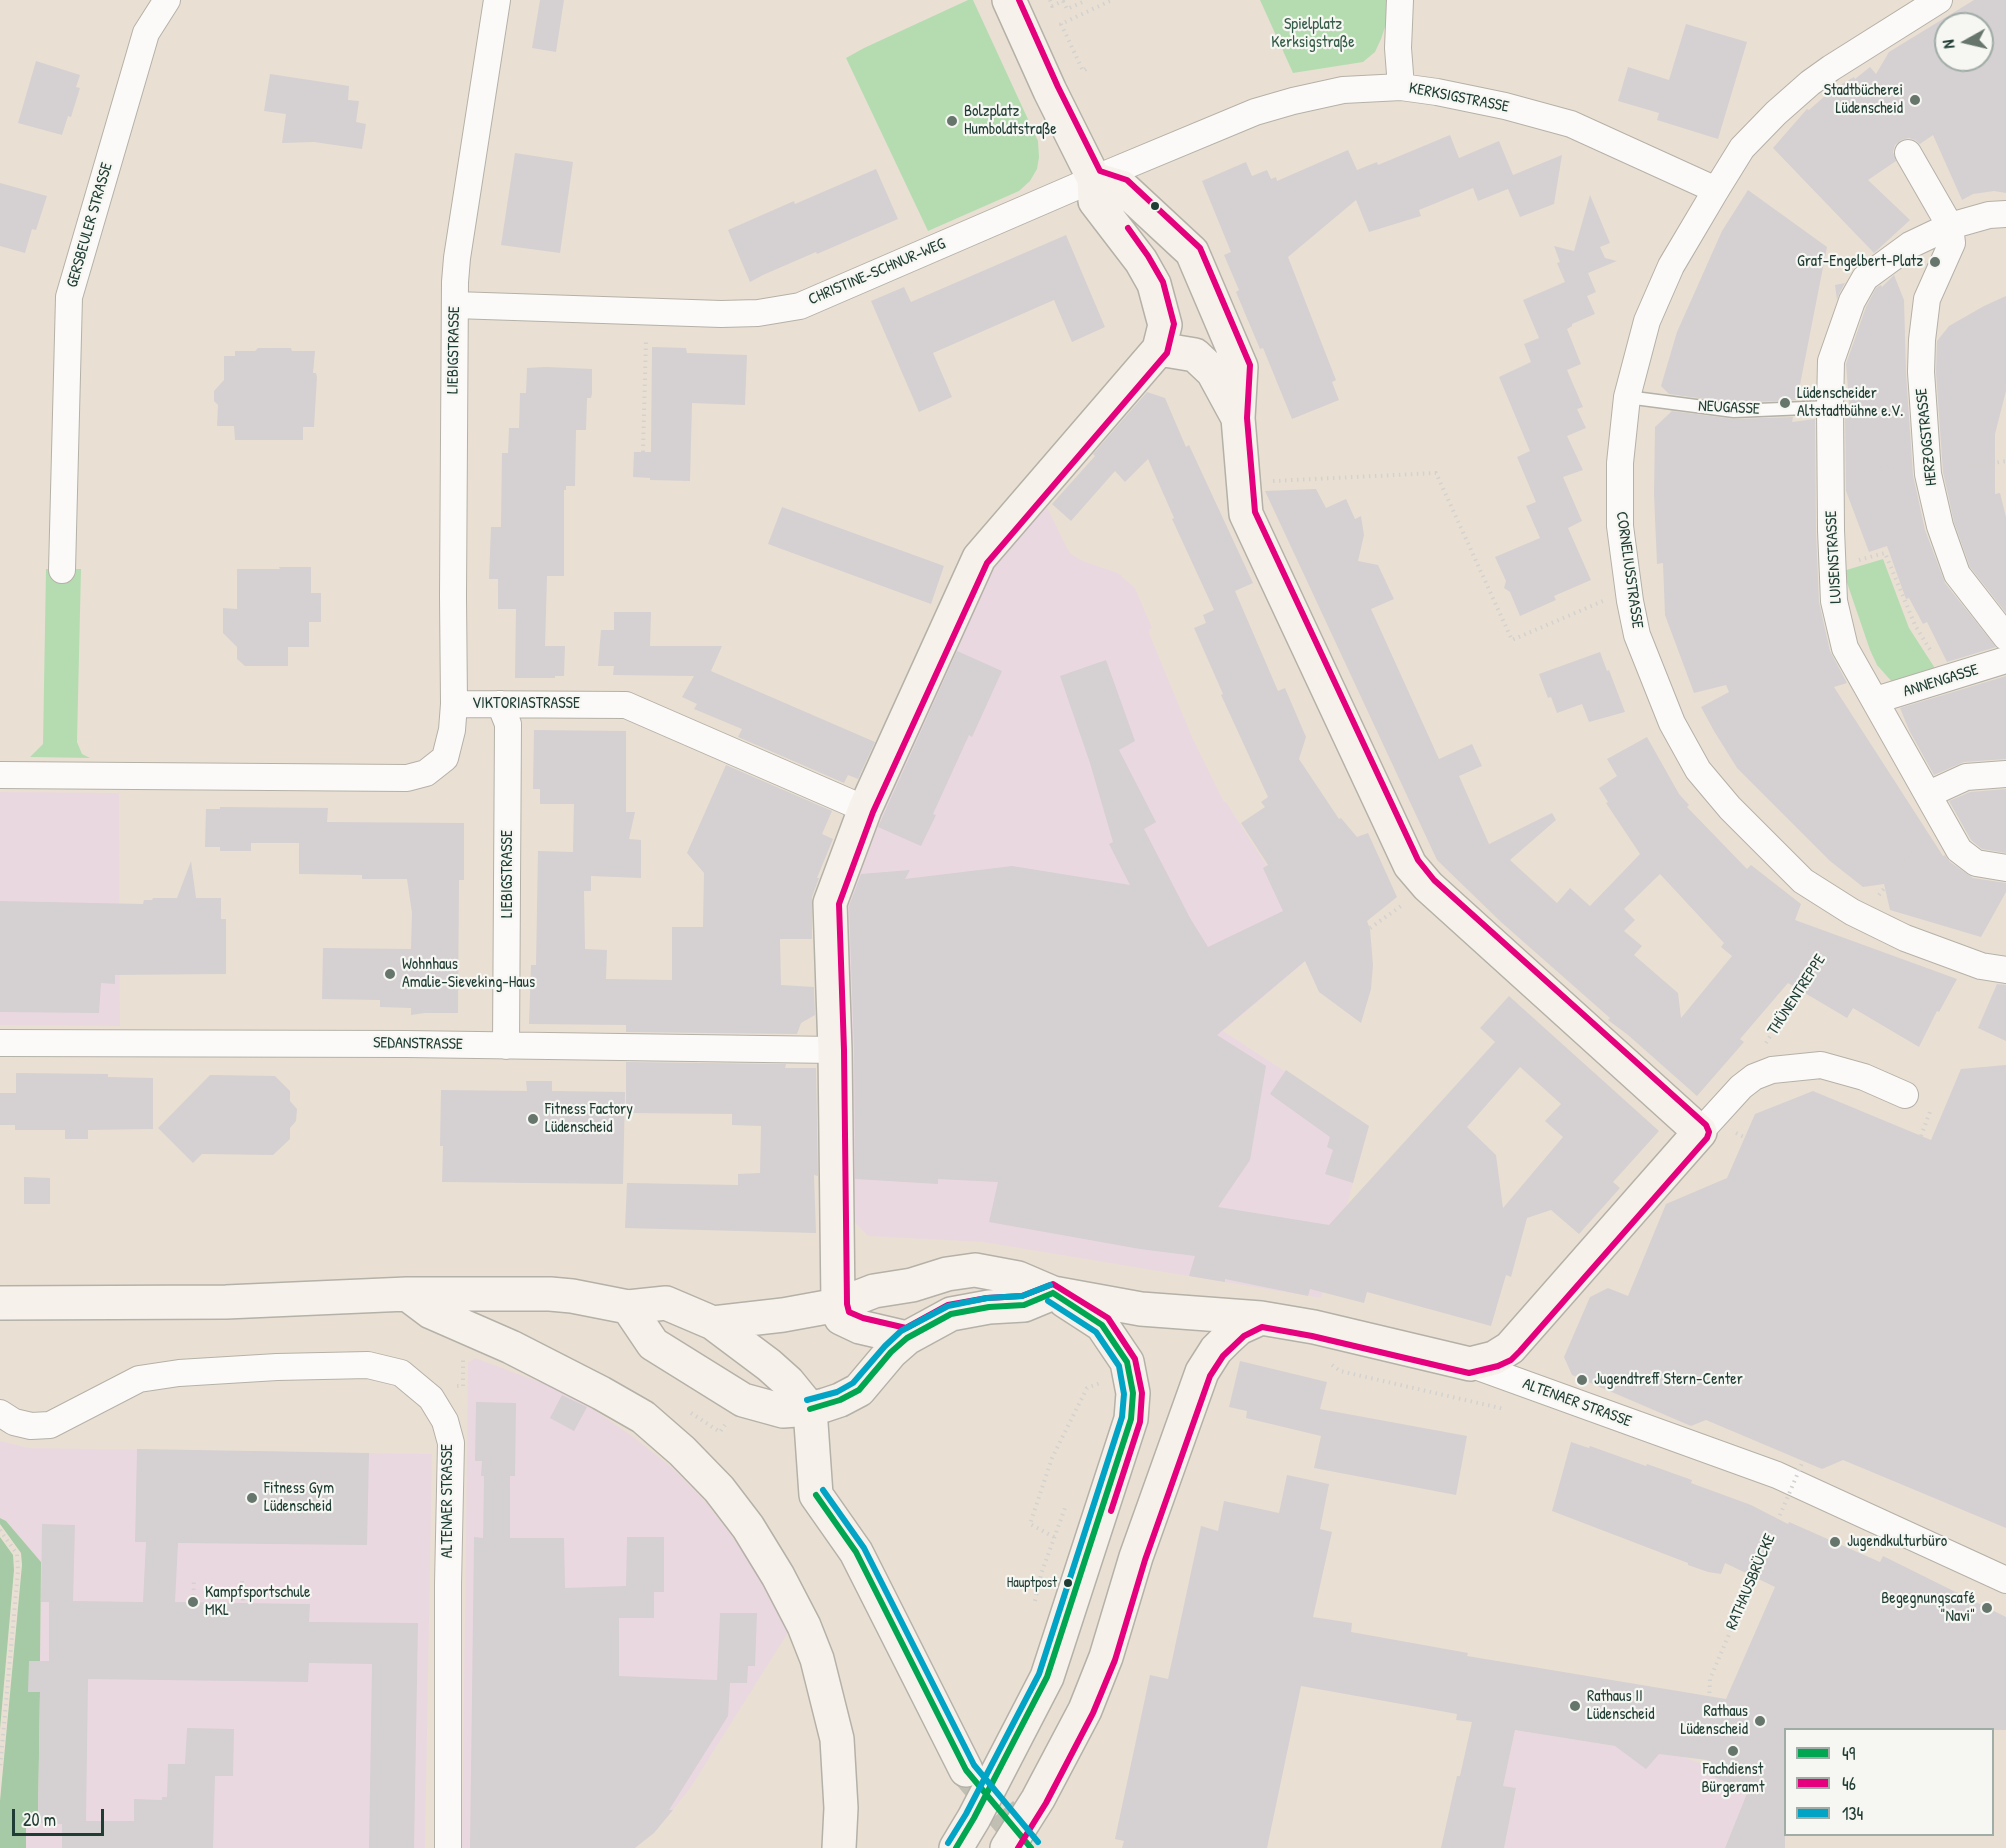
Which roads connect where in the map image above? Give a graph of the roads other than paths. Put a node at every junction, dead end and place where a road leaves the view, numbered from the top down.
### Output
1 (166, 0) edge
2 (497, 0) edge
3 (1009, 0) edge
4 (1400, 0) edge
5 (1939, 0) edge
6 (1401, 87) junction
7 (1908, 153) dead end
8 (1094, 179) junction
9 (1716, 190) junction
10 (2006, 214) edge
11 (1950, 226) junction
12 (455, 305) junction
13 (1159, 349) junction
14 (1627, 397) junction
15 (1830, 407) junction
16 (1238, 418) junction
17 (62, 570) dead end
18 (2006, 637) edge
19 (2006, 660) edge
20 (1876, 700) junction
21 (454, 704) junction
22 (500, 704) junction
23 (2006, 774) edge
24 (0, 775) edge
25 (1935, 805) junction
26 (865, 809) junction
27 (2006, 868) edge
28 (2006, 970) edge
29 (0, 1043) edge
30 (506, 1046) junction
31 (835, 1050) junction
32 (1905, 1095) dead end
33 (1700, 1132) junction
34 (1053, 1293) junction
35 (407, 1294) junction
36 (0, 1303) edge
37 (838, 1305) junction
38 (628, 1307) junction
39 (1155, 1310) junction
40 (1261, 1318) junction
41 (713, 1323) junction
42 (906, 1338) junction
43 (1470, 1364) junction
44 (1202, 1372) junction
45 (810, 1409) junction
46 (0, 1413) edge
47 (2006, 1580) edge
48 (966, 1770) tunnel mouth
49 (1019, 1841) edge
50 (448, 1848) edge
51 (839, 1848) edge
52 (956, 1848) edge

1 - 17 street, GERSBEULER STRASSE
2 - 12 street, LIEBIGSTRASSE
3 - 8 main road
4 - 6 street
5 - 9 street, CORNELIUSSTRASSE
6 - 8 street, KERKSIGSTRASSE
6 - 9 street, KERKSIGSTRASSE
7 - 11 street
8 - 12 street, CHRISTINE-SCHNUR-WEG
8 - 13 main road
8 - 16 main road
9 - 14 street, CORNELIUSSTRASSE
10 - 11 street
11 - 15 street, LUISENSTRASSE
11 - 18 street, HERZOGSTRASSE
12 - 21 street, LIEBIGSTRASSE
13 - 16 main road
13 - 26 main road
14 - 15 lane, NEUGASSE
14 - 28 street, CORNELIUSSTRASSE
15 - 20 street, LUISENSTRASSE
16 - 33 main road
19 - 20 street, ANNENGASSE
20 - 25 street, LUISENSTRASSE
21 - 22 street, VIKTORIASTRASSE
21 - 24 street, VIKTORIASTRASSE
22 - 26 street, VIKTORIASTRASSE
22 - 30 street, LIEBIGSTRASSE
23 - 25 street
25 - 27 street, LUISENSTRASSE
26 - 31 main road
29 - 30 street, SEDANSTRASSE
30 - 31 street, SEDANSTRASSE
31 - 37 main road
32 - 33 street
33 - 43 main road
34 - 37 main road, ALTENAER STRASSE
34 - 39 main road, ALTENAER STRASSE
34 - 42 main road
34 - 52 main road
35 - 36 main road, ALTENAER STRASSE
35 - 38 main road, ALTENAER STRASSE
35 - 51 main road
37 - 41 main road, ALTENAER STRASSE
37 - 42 main road
38 - 41 main road, ALTENAER STRASSE
38 - 45 main road
39 - 40 main road, ALTENAER STRASSE
39 - 44 main road
40 - 43 main road, ALTENAER STRASSE
40 - 44 main road
41 - 45 main road, ALTENAER STRASSE
42 - 45 main road
43 - 47 street, ALTENAER STRASSE
44 - 49 main road
45 - 48 main road
46 - 50 street, ALTENAER STRASSE

